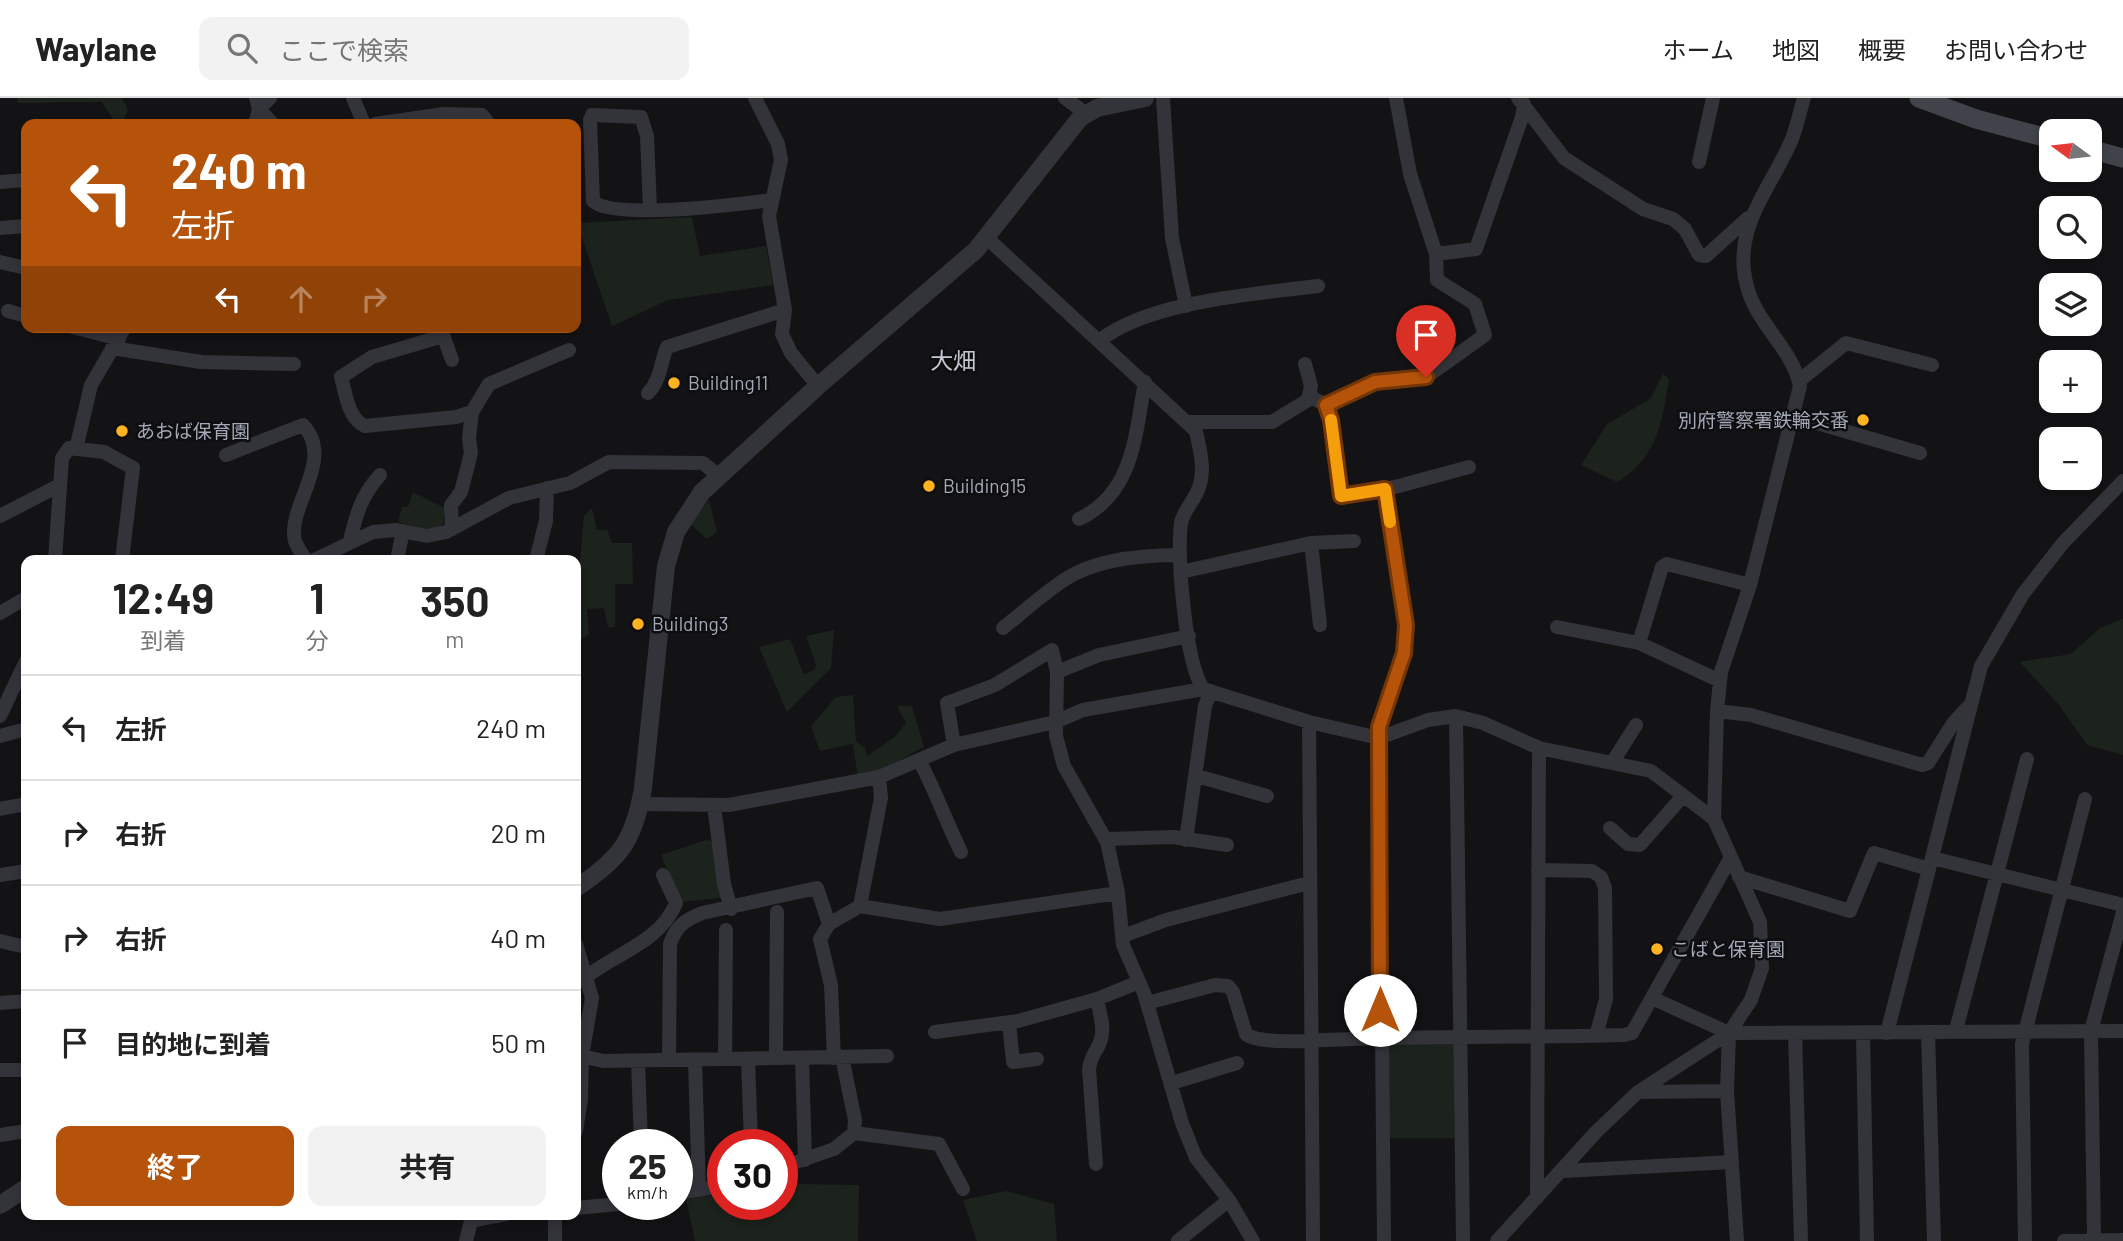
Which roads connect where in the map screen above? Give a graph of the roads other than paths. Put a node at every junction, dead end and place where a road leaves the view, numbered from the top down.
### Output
1 (352, 98) edge
2 (755, 98) edge
3 (1065, 98) edge
4 (1144, 98) edge
5 (1163, 98) edge
6 (1396, 98) edge
7 (1713, 98) edge
8 (1804, 98) edge
9 (1919, 98) edge
10 (1521, 101) edge
11 (262, 102) edge
12 (1085, 113) junction
13 (257, 119) edge
14 (270, 119) edge
15 (362, 119) edge
16 (410, 119) edge
17 (485, 119) edge
18 (2039, 136) edge
19 (2102, 152) edge
20 (2123, 158) edge
21 (1699, 162) dead end
22 (21, 180) edge
23 (0, 182) edge
24 (772, 200) junction
25 (650, 209) junction
26 (1751, 215) junction
27 (21, 226) edge
28 (0, 228) edge
29 (987, 238) junction
30 (1436, 254) junction
31 (0, 262) edge
32 (21, 267) edge
33 (1318, 286) dead end
34 (1186, 306) junction
35 (785, 310) junction
36 (8, 311) dead end
37 (21, 315) edge
38 (98, 333) edge
39 (438, 333) edge
40 (441, 333) edge
41 (119, 338) edge
42 (1100, 341) junction
43 (569, 350) dead end
44 (452, 360) dead end
45 (294, 364) dead end
46 (1305, 364) dead end
47 (1932, 365) dead end
48 (1799, 381) junction
49 (1145, 382) junction
50 (818, 386) junction
51 (649, 393) dead end
52 (1309, 396) junction
53 (1326, 405) junction
54 (472, 412) junction
55 (1793, 416) junction
56 (1186, 422) junction
57 (76, 449) junction
58 (1920, 453) dead end
59 (226, 455) dead end
60 (1469, 467) dead end
61 (380, 475) dead end
62 (719, 475) junction
63 (2123, 481) edge
64 (60, 485) junction
65 (547, 488) junction
66 (1385, 489) junction
67 (0, 516) edge
68 (1079, 519) dead end
69 (452, 529) junction
70 (403, 531) junction
71 (350, 541) junction
72 (1354, 541) dead end
73 (1311, 543) junction
74 (55, 555) edge
75 (123, 555) edge
76 (303, 555) edge
77 (323, 555) edge
78 (398, 555) edge
79 (537, 555) edge
80 (1181, 555) junction
81 (1181, 572) junction
82 (1750, 585) junction
83 (21, 601) edge
84 (0, 613) edge
85 (1320, 625) dead end
86 (1557, 627) dead end
87 (1003, 628) dead end
88 (1189, 636) junction
89 (1639, 643) junction
90 (21, 670) edge
91 (1057, 672) junction
92 (1720, 681) junction
93 (1207, 690) junction
94 (3, 701) edge
95 (1971, 705) junction
96 (1717, 711) junction
97 (0, 716) edge
98 (1456, 716) junction
99 (1055, 722) junction
100 (1309, 722) junction
101 (1636, 725) dead end
102 (21, 730) edge
103 (0, 736) edge
104 (1379, 738) junction
105 (954, 745) junction
106 (1539, 748) junction
107 (2027, 759) dead end
108 (919, 760) junction
109 (1612, 763) junction
110 (880, 776) junction
111 (1197, 776) junction
112 (1267, 796) dead end
113 (1682, 797) junction
114 (2085, 799) dead end
115 (640, 804) junction
116 (21, 805) edge
117 (714, 805) junction
118 (0, 808) edge
119 (1714, 819) junction
120 (1610, 828) dead end
121 (1106, 839) junction
122 (1186, 840) junction
123 (1227, 845) dead end
124 (961, 852) dead end
125 (1730, 859) junction
126 (1930, 864) junction
127 (1538, 870) junction
128 (21, 872) edge
129 (1995, 873) junction
130 (0, 875) edge
131 (663, 875) dead end
132 (1739, 877) junction
133 (1309, 883) junction
134 (581, 884) edge
135 (2061, 889) junction
136 (1118, 893) junction
137 (2123, 905) edge
138 (860, 906) junction
139 (731, 909) junction
140 (777, 912) dead end
141 (2123, 912) edge
142 (829, 924) junction
143 (726, 930) dead end
144 (1123, 936) junction
145 (0, 940) edge
146 (21, 946) edge
147 (581, 960) edge
148 (586, 977) junction
149 (1139, 982) junction
150 (1652, 998) junction
151 (1097, 999) junction
152 (21, 1001) edge
153 (0, 1003) edge
154 (1147, 1003) junction
155 (1009, 1023) junction
156 (1956, 1030) junction
157 (2025, 1030) junction
158 (2091, 1031) junction
159 (2123, 1031) edge
160 (935, 1032) dead end
161 (1863, 1032) junction
162 (1887, 1032) junction
163 (1928, 1032) junction
164 (1729, 1033) junction
165 (1795, 1033) junction
166 (1460, 1036) junction
167 (1596, 1036) junction
168 (1380, 1037) junction
169 (1537, 1038) junction
170 (1310, 1041) junction
171 (582, 1056) junction
172 (887, 1056) dead end
173 (838, 1057) junction
174 (776, 1058) junction
175 (802, 1058) junction
176 (725, 1059) junction
177 (748, 1059) junction
178 (1037, 1059) dead end
179 (669, 1060) junction
180 (695, 1060) junction
181 (639, 1061) junction
182 (1237, 1063) dead end
183 (0, 1070) edge
184 (21, 1070) edge
185 (1172, 1083) junction
186 (1727, 1091) junction
187 (1638, 1092) junction
188 (581, 1099) edge
189 (641, 1129) edge
190 (750, 1129) edge
191 (21, 1132) edge
192 (854, 1133) junction
193 (0, 1135) edge
194 (805, 1160) junction
195 (798, 1162) edge
196 (1732, 1162) junction
197 (1096, 1164) dead end
198 (1563, 1171) junction
199 (707, 1189) edge
200 (963, 1189) dead end
201 (699, 1190) junction
202 (21, 1191) edge
203 (693, 1191) edge
204 (1537, 1198) junction
205 (1228, 1200) junction
206 (0, 1205) edge
207 (602, 1206) edge
208 (581, 1208) edge
209 (476, 1220) edge
210 (555, 1220) edge
211 (2094, 1239) junction
212 (2123, 1240) edge
213 (466, 1241) edge
214 (555, 1241) edge
215 (1178, 1241) edge
216 (1253, 1241) edge
217 (1313, 1241) edge
218 (1384, 1241) edge
219 (1463, 1241) edge
220 (1497, 1241) edge
221 (1737, 1241) edge
222 (1801, 1241) edge
223 (1867, 1241) edge
224 (1934, 1241) edge
225 (2025, 1241) edge
226 (2064, 1241) edge

1 - 15 street
2 - 24 street
3 - 12 street
4 - 12 street
5 - 34 street
6 - 30 street
7 - 21 street
8 - 26 street
9 - 18 main road
10 - 26 street
10 - 30 street
11 - 13 street
11 - 14 street
12 - 29 street
16 - 17 street
19 - 20 main road
22 - 23 street
24 - 25 street
24 - 35 street
25 - 25 street
26 - 48 street
27 - 28 street
29 - 42 street
29 - 50 street
30 - 53 street
31 - 32 street
33 - 34 street
34 - 42 street
35 - 50 street
35 - 51 street
36 - 37 street
38 - 41 street
39 - 54 street
40 - 44 street
41 - 45 street
41 - 57 street
42 - 49 street
43 - 54 street
46 - 52 street
47 - 48 street
48 - 55 street
49 - 56 street
49 - 68 street
50 - 62 street
52 - 53 street
52 - 56 street
53 - 66 street
54 - 69 street
55 - 58 street
55 - 82 street
56 - 80 street
57 - 64 street
57 - 75 street
59 - 76 street
60 - 66 street
61 - 71 street
62 - 65 street
62 - 115 street
63 - 95 street
64 - 67 street
64 - 74 street
65 - 69 street
65 - 79 street
66 - 104 street
69 - 70 street
70 - 71 street
70 - 78 street
71 - 77 street
72 - 73 street
73 - 81 street
73 - 85 street
80 - 81 street
80 - 87 street
81 - 88 street
82 - 89 street
82 - 92 street
83 - 84 street
86 - 89 street
88 - 91 street
88 - 93 street
89 - 92 street
90 - 94 street
91 - 99 street
91 - 105 street
92 - 96 street
93 - 99 street
93 - 100 street
93 - 111 street
94 - 97 street
95 - 96 street
95 - 126 street
96 - 119 street
98 - 104 street
98 - 106 street
98 - 166 street
99 - 105 street
99 - 121 street
100 - 104 street
100 - 133 street
101 - 109 street
102 - 103 street
104 - 168 street
105 - 108 street
106 - 109 street
106 - 127 street
107 - 129 street
108 - 110 street
108 - 124 street
109 - 113 street
110 - 117 street
110 - 138 street
111 - 112 street
111 - 122 street
113 - 119 street
113 - 120 street
114 - 135 street
115 - 117 street
115 - 134 street
116 - 118 street
117 - 139 street
119 - 125 street
121 - 122 street
121 - 136 street
122 - 123 street
125 - 132 street
125 - 150 street
126 - 129 street
126 - 132 street
126 - 162 street
127 - 167 street
127 - 169 street
128 - 130 street
129 - 135 street
129 - 156 street
131 - 148 street
132 - 164 street
133 - 144 street
133 - 170 street
135 - 137 street
135 - 157 street
136 - 138 street
136 - 144 street
138 - 142 street
139 - 142 street
139 - 179 street
140 - 174 street
141 - 158 street
142 - 173 street
143 - 176 street
144 - 149 street
145 - 146 street
147 - 148 street
148 - 171 street
149 - 151 street
149 - 154 street
150 - 164 street
150 - 167 street
151 - 155 street
151 - 197 street
152 - 153 street
154 - 170 street
154 - 185 street
155 - 160 street
155 - 178 street
156 - 157 street
156 - 163 street
157 - 158 street
157 - 225 street
158 - 159 street
158 - 211 street
161 - 162 street
161 - 165 street
161 - 223 street
162 - 163 street
163 - 224 street
164 - 165 street
164 - 186 street
164 - 187 street
165 - 222 street
166 - 168 street
166 - 169 street
166 - 219 street
167 - 169 street
168 - 170 street
168 - 218 street
169 - 204 street
170 - 217 street
171 - 181 street
171 - 188 street
172 - 173 street
173 - 175 street
173 - 192 street
174 - 175 street
174 - 177 street
175 - 194 street
176 - 177 street
176 - 180 street
177 - 190 street
179 - 180 street
179 - 181 street
180 - 201 street
181 - 189 street
182 - 185 street
183 - 184 street
185 - 205 street
186 - 187 street
186 - 196 street
187 - 198 street
191 - 193 street
192 - 194 street
192 - 200 street
194 - 195 street
196 - 198 street
196 - 221 street
198 - 204 street
199 - 201 street
201 - 203 street
202 - 206 street
204 - 220 street
205 - 215 street
205 - 216 street
207 - 208 street
209 - 213 street
210 - 214 street
211 - 212 street
211 - 226 street

